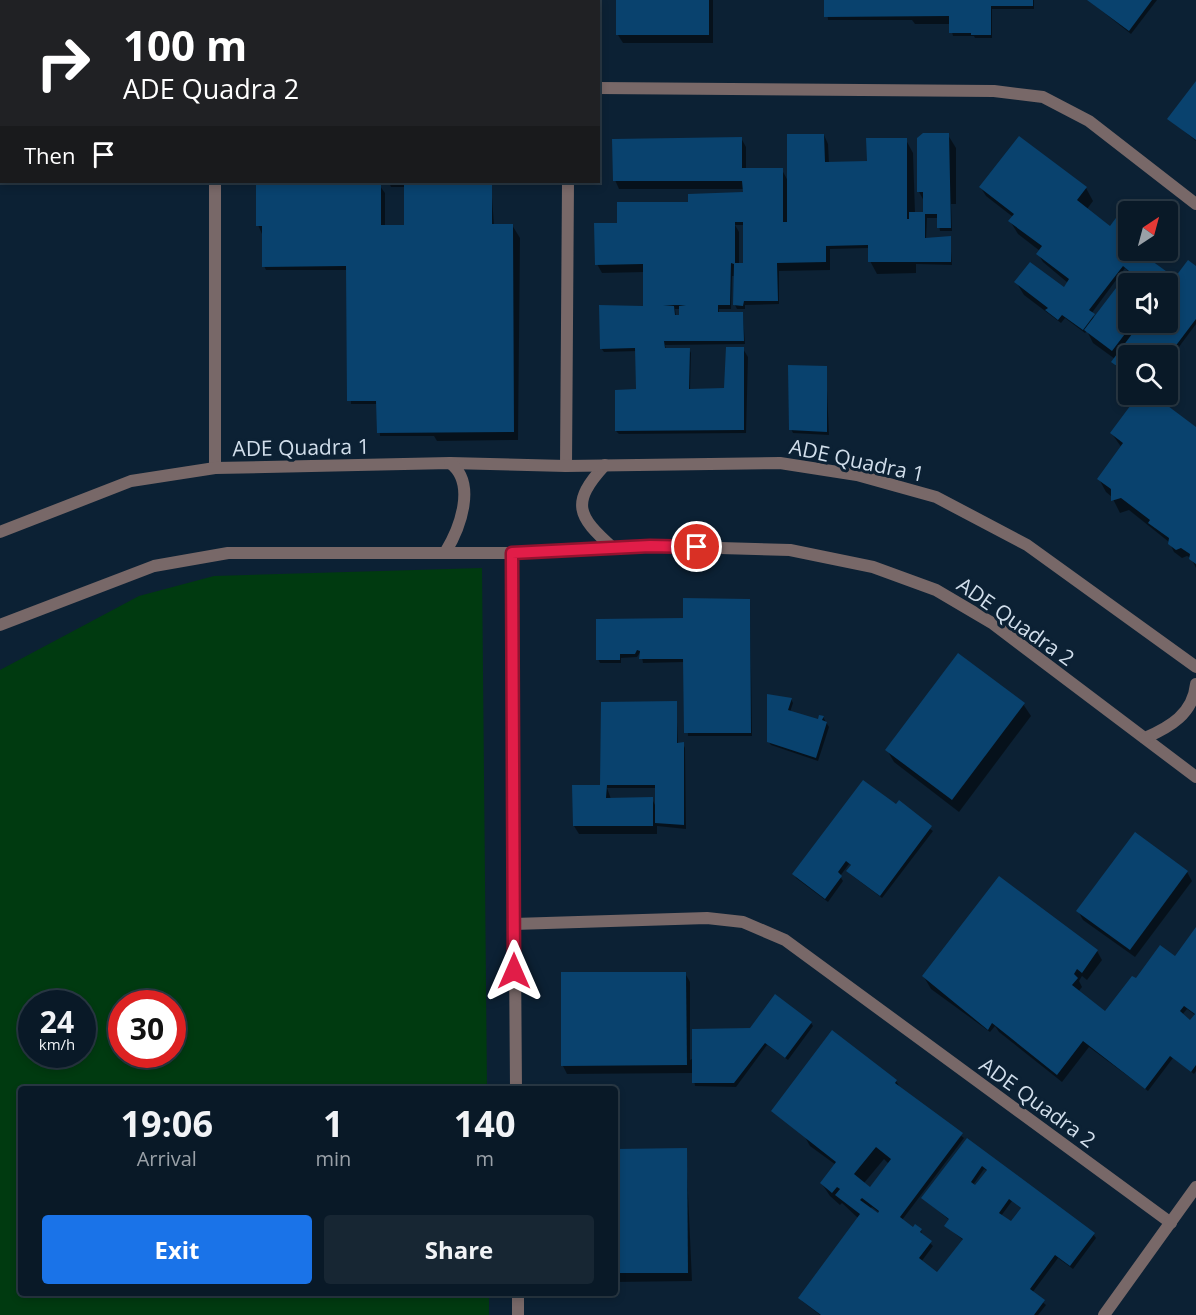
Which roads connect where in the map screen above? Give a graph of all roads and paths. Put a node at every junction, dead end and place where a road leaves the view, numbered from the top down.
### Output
1 (600, 88) edge
2 (216, 183) edge
3 (568, 183) edge
4 (1196, 204) edge
5 (450, 463) junction
6 (604, 465) junction
7 (566, 466) junction
8 (215, 468) junction
9 (0, 532) edge
10 (613, 548) junction
11 (446, 551) junction
12 (512, 553) junction
13 (0, 625) edge
14 (1196, 666) edge
15 (1196, 684) edge
16 (1144, 738) junction
17 (1196, 777) edge
18 (514, 924) junction
19 (516, 1086) edge
20 (1196, 1187) edge
21 (1171, 1223) junction
22 (518, 1296) edge
23 (518, 1315) edge
24 (1104, 1315) edge

1 - 4 street
2 - 8 street, ADE Quadra 1
3 - 7 street
5 - 7 street, ADE Quadra 1
5 - 8 street, ADE Quadra 1
5 - 11 street
6 - 7 street, ADE Quadra 1
6 - 10 street
6 - 14 street, ADE Quadra 1
8 - 9 street
10 - 12 street, ADE Quadra 2
10 - 16 street, ADE Quadra 2
11 - 12 street, ADE Quadra 2
11 - 13 street, ADE Quadra 2
12 - 18 street
15 - 16 street
16 - 17 street, ADE Quadra 2
18 - 19 street
18 - 21 street, ADE Quadra 2
20 - 21 street
21 - 24 street
22 - 23 street

